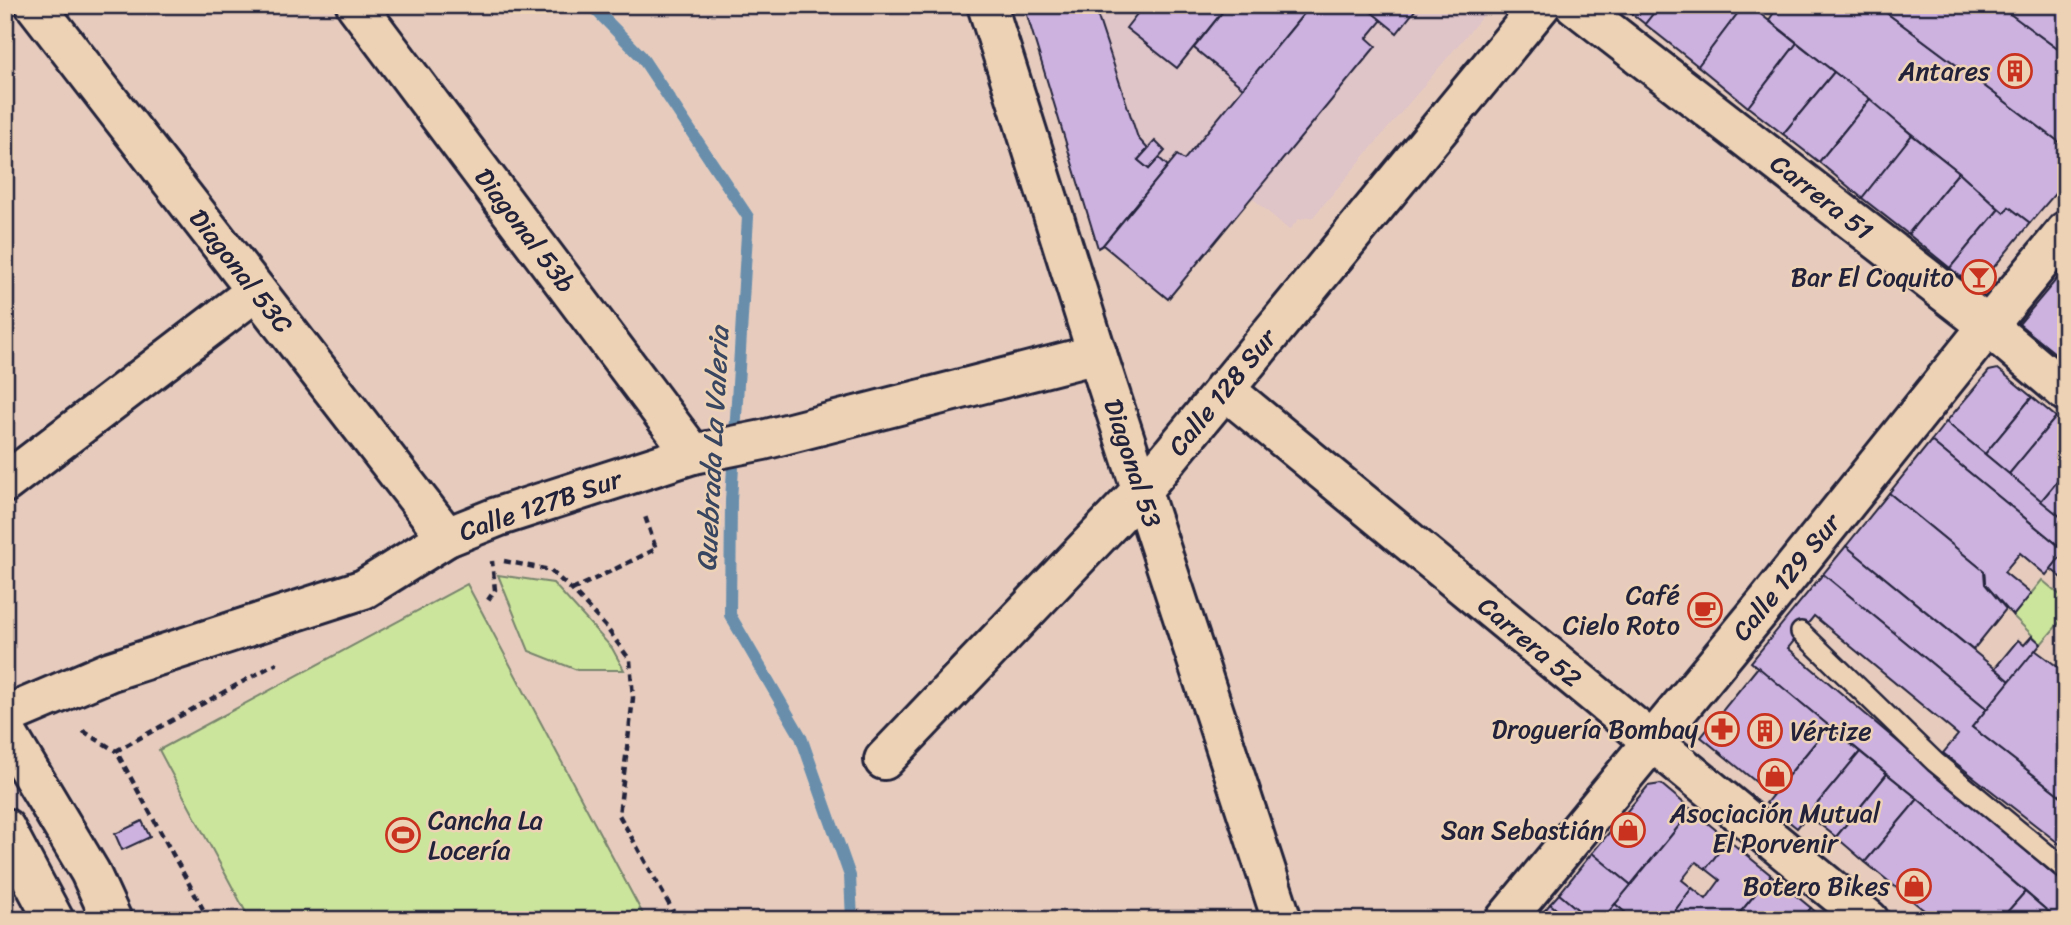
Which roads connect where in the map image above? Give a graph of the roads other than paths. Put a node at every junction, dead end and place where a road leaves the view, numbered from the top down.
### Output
1 (35, 5) edge
2 (356, 5) edge
3 (988, 5) edge
4 (1541, 5) edge
5 (1575, 5) edge
6 (2066, 231) edge
7 (256, 291) junction
8 (1987, 326) junction
9 (1097, 354) junction
10 (1224, 389) junction
11 (2066, 392) edge
12 (700, 453) junction
13 (5, 483) edge
14 (1142, 490) junction
15 (447, 537) junction
16 (1801, 632) dead end
17 (5, 716) edge
18 (5, 730) edge
19 (1651, 742) junction
20 (884, 760) dead end
21 (5, 828) edge
22 (2066, 870) edge
23 (41, 915) edge
24 (112, 920) edge
25 (1282, 920) edge
26 (1505, 920) edge
27 (1869, 920) edge

1 - 7 street, Diagonal 53C
2 - 12 street, Diagonal 53b
3 - 9 street, Diagonal 53
4 - 10 street, Calle 128 Sur
5 - 8 street, Carrera 51
6 - 8 street, Calle 129 Sur
7 - 13 street
7 - 15 street, Diagonal 53C
8 - 11 street, Carrera 51
8 - 19 street, Calle 129 Sur
9 - 12 street, Calle 127B Sur
9 - 14 street, Diagonal 53
10 - 14 street, Calle 128 Sur
10 - 19 street, Carrera 52
12 - 15 street, Calle 127B Sur
14 - 20 street, Calle 128 Sur
14 - 25 street, Diagonal 53
15 - 17 street, Calle 127B Sur
16 - 22 lane
18 - 24 street
19 - 26 street, Calle 129 Sur
19 - 27 street, Carrera 52
21 - 23 street

